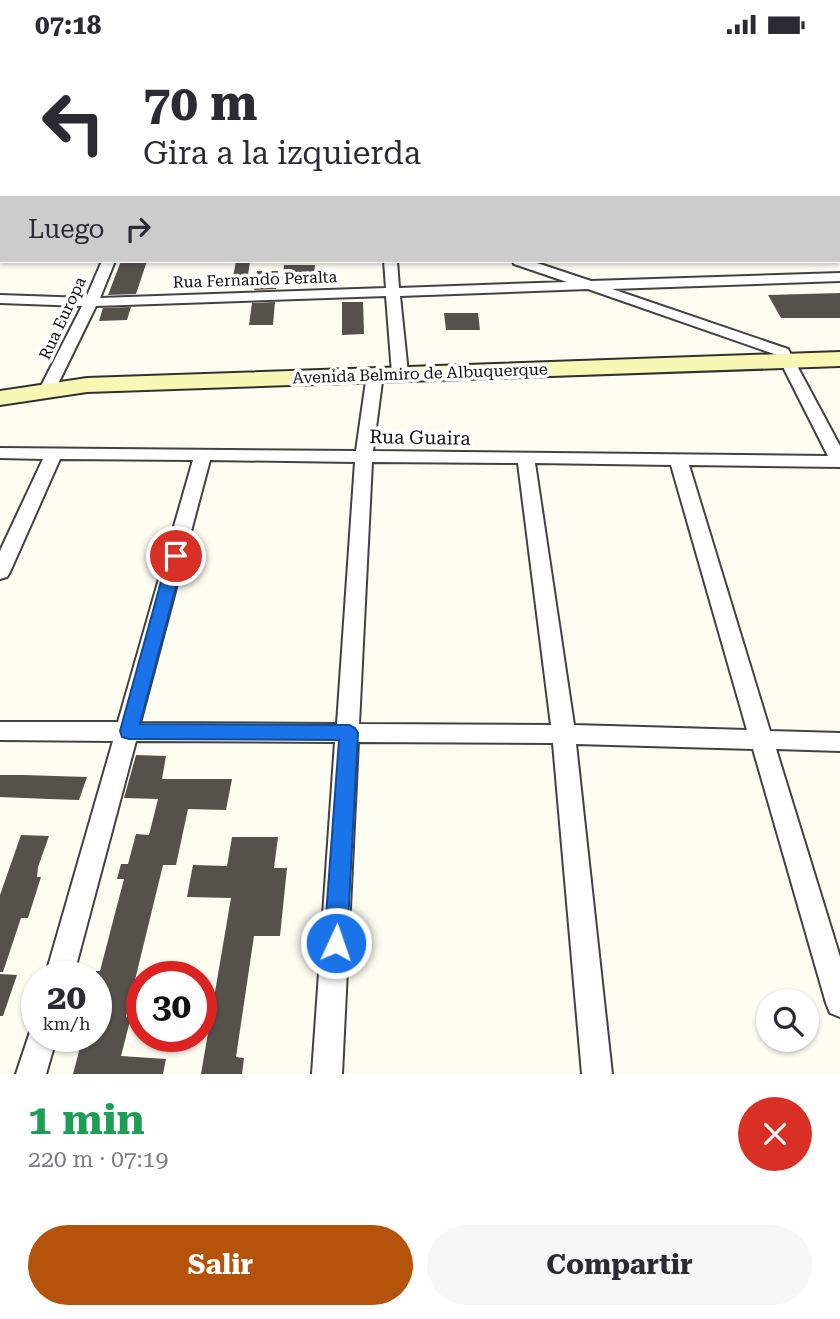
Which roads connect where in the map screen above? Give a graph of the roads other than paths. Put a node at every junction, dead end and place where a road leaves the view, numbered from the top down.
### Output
1 (107, 263) edge
2 (390, 263) edge
3 (525, 263) edge
4 (840, 277) edge
5 (593, 287) junction
6 (391, 292) junction
7 (0, 299) edge
8 (91, 302) junction
9 (787, 356) junction
10 (840, 359) edge
11 (400, 373) junction
12 (375, 374) junction
13 (47, 390) junction
14 (0, 398) edge
15 (0, 453) edge
16 (54, 454) junction
17 (203, 455) junction
18 (364, 457) junction
19 (526, 459) junction
20 (678, 459) junction
21 (840, 461) edge
22 (0, 572) edge
23 (0, 731) edge
24 (129, 731) junction
25 (349, 733) junction
26 (564, 734) junction
27 (762, 740) junction
28 (840, 742) edge
29 (64, 961) edge
30 (840, 1003) edge
31 (37, 1052) edge
32 (31, 1074) edge
33 (327, 1074) edge
34 (597, 1074) edge

1 - 8 street, Rua Europa
2 - 6 street
3 - 5 street
4 - 5 street, Rua Fernando Peralta
5 - 6 street, Rua Fernando Peralta
5 - 9 street
6 - 8 street, Rua Fernando Peralta
6 - 11 street
7 - 8 street, Rua Fernando Peralta
8 - 13 street, Rua Europa
9 - 10 main road, Avenida Belmiro de Albuquerque
9 - 11 main road, Avenida Belmiro de Albuquerque
9 - 21 street
11 - 12 main road, Avenida Belmiro de Albuquerque
12 - 13 main road, Avenida Belmiro de Albuquerque
12 - 18 street
13 - 14 main road, Avenida Belmiro de Albuquerque
15 - 16 street, Rua Guaira
16 - 17 street, Rua Guaira
16 - 22 street
17 - 18 street, Rua Guaira
17 - 24 street
18 - 19 street, Rua Guaira
18 - 25 street
19 - 20 street, Rua Guaira
19 - 26 street
20 - 21 street, Rua Guaira
20 - 27 street
23 - 24 street
24 - 25 street
24 - 29 street
25 - 26 street
25 - 33 street
26 - 27 street
26 - 34 street
27 - 28 street
27 - 30 street
31 - 32 street

